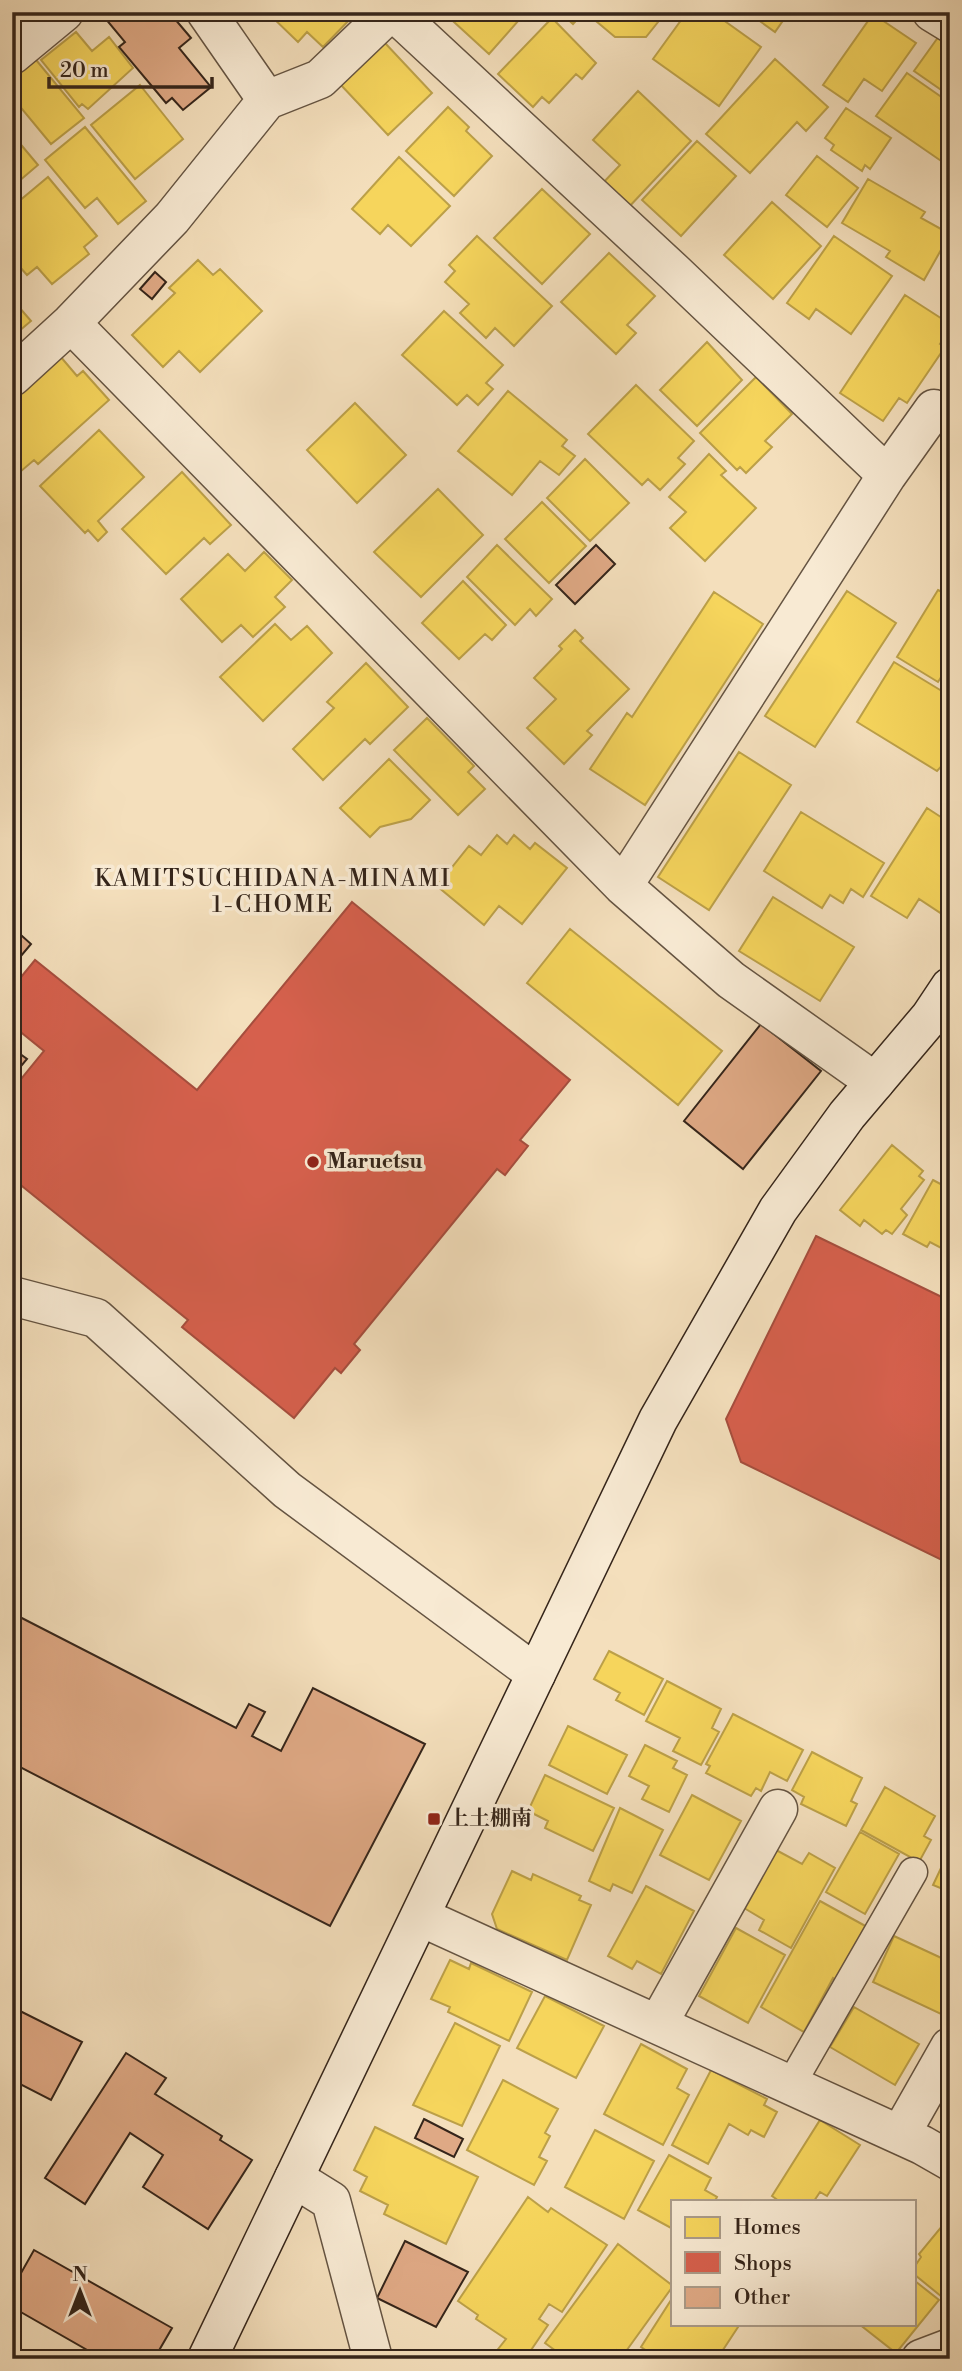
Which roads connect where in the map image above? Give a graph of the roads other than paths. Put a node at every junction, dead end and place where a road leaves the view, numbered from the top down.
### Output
1 (64, 12) edge
2 (206, 12) edge
3 (392, 12) edge
4 (932, 12) edge
5 (950, 23) edge
6 (12, 55) edge
7 (267, 100) junction
8 (71, 323) junction
9 (12, 377) edge
10 (934, 408) dead end
11 (887, 475) junction
12 (623, 886) junction
13 (943, 1007) edge
14 (875, 1082) junction
15 (12, 1296) edge
16 (536, 1674) junction
17 (778, 1809) dead end
18 (913, 1872) dead end
19 (421, 1917) junction
20 (657, 2024) junction
21 (950, 2047) edge
22 (790, 2086) junction
23 (900, 2135) junction
24 (950, 2161) edge
25 (294, 2178) junction
26 (950, 2348) edge
27 (207, 2359) edge
28 (373, 2359) edge
29 (921, 2359) edge

1 - 6 street
2 - 7 street
3 - 7 street
3 - 11 street
4 - 5 street
7 - 8 street
8 - 9 street
8 - 12 street
10 - 11 street
11 - 12 street
12 - 14 street
13 - 14 street
14 - 16 street
15 - 16 street
16 - 19 street
17 - 20 street
18 - 22 lane
19 - 20 street
19 - 25 street
20 - 22 street
21 - 23 street
22 - 23 street
23 - 24 street
25 - 27 street
25 - 28 street
26 - 29 street

